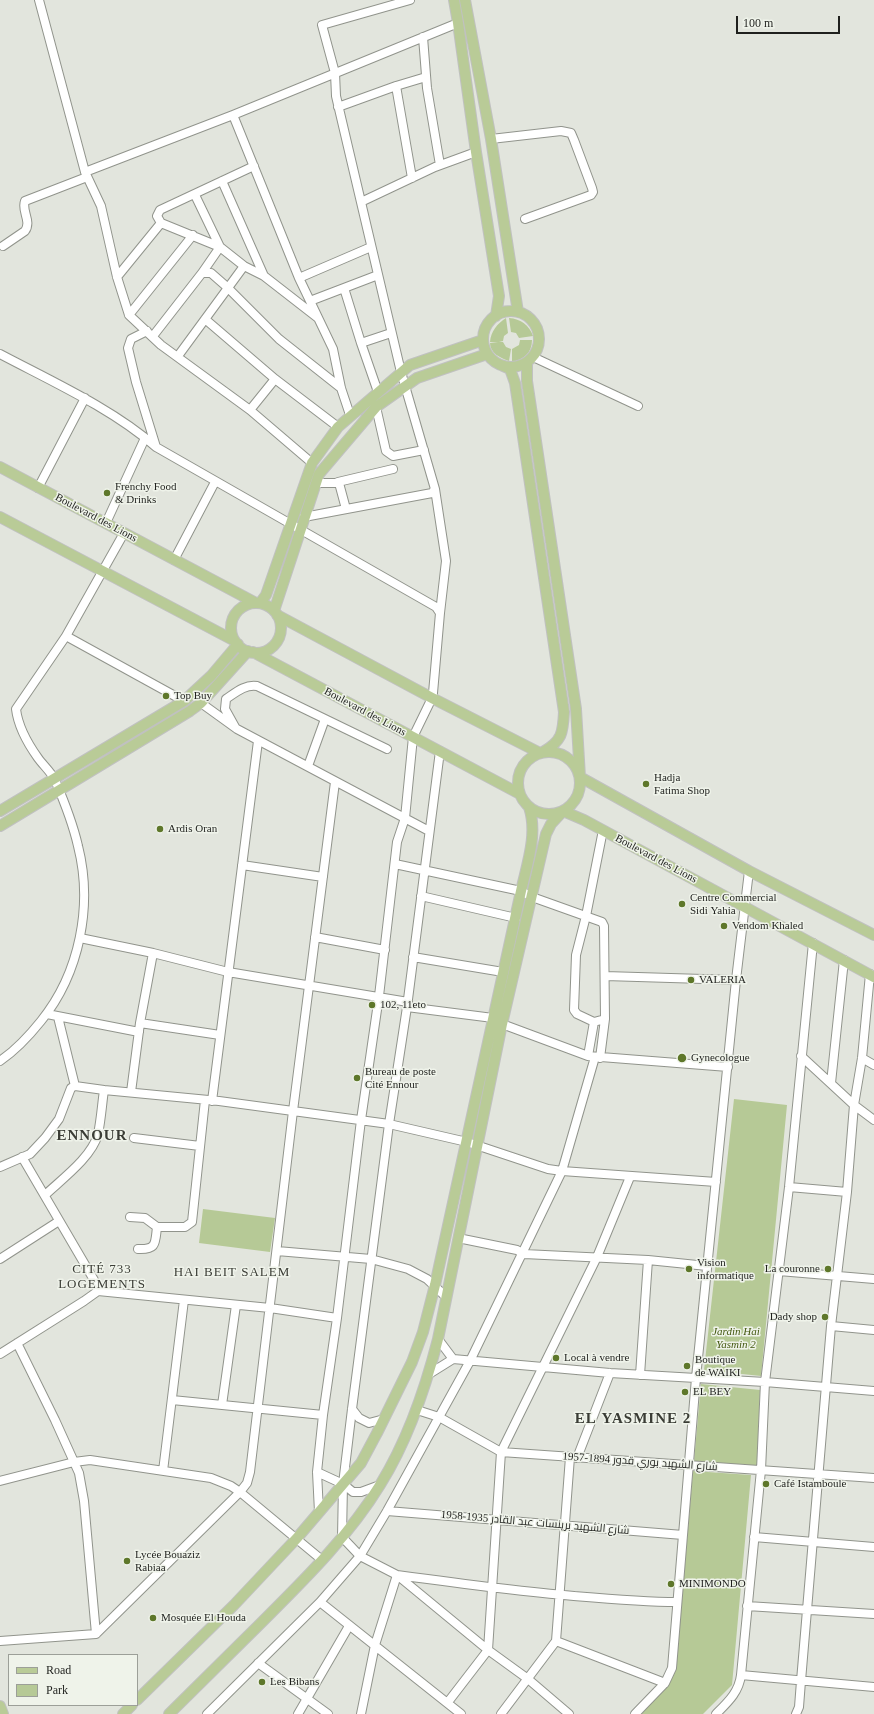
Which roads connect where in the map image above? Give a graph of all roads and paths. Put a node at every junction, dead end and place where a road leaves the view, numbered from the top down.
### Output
1 (39, 0) edge
2 (410, 0) edge
3 (454, 0) edge
4 (465, 0) edge
5 (458, 23) junction
6 (422, 37) junction
7 (335, 73) junction
8 (426, 77) junction
9 (396, 86) junction
10 (338, 108) junction
11 (234, 114) junction
12 (491, 139) junction
13 (476, 152) junction
14 (254, 166) junction
15 (440, 166) junction
16 (86, 175) junction
17 (412, 178) junction
18 (222, 181) junction
19 (195, 195) junction
20 (361, 202) junction
21 (525, 219) dead end
22 (161, 223) junction
23 (192, 235) junction
24 (3, 246) dead end
25 (220, 247) junction
26 (371, 247) junction
27 (244, 266) junction
28 (202, 273) junction
29 (378, 275) junction
30 (264, 276) junction
31 (117, 277) junction
32 (299, 278) junction
33 (227, 287) junction
34 (344, 288) junction
35 (310, 300) junction
36 (518, 312) junction
37 (129, 315) junction
38 (496, 316) junction
39 (205, 318) junction
40 (320, 320) junction
41 (150, 333) junction
42 (391, 333) junction
43 (483, 340) junction
44 (360, 344) junction
45 (0, 354) edge
46 (487, 354) junction
47 (178, 356) junction
48 (530, 360) junction
49 (503, 366) junction
50 (401, 372) junction
51 (275, 379) junction
52 (406, 387) junction
53 (340, 388) junction
54 (378, 392) junction
55 (85, 398) junction
56 (638, 406) dead end
57 (376, 407) junction
58 (250, 410) junction
59 (350, 415) junction
60 (338, 427) junction
61 (145, 438) junction
62 (156, 448) junction
63 (424, 450) junction
64 (312, 463) junction
65 (0, 468) edge
66 (393, 469) dead end
67 (215, 482) junction
68 (338, 482) junction
69 (316, 483) junction
70 (38, 488) junction
71 (435, 489) junction
72 (346, 509) junction
73 (0, 517) edge
74 (304, 517) junction
75 (106, 523) junction
76 (289, 525) junction
77 (300, 531) junction
78 (124, 533) junction
79 (174, 560) junction
80 (102, 572) junction
81 (258, 603) junction
82 (276, 613) junction
83 (440, 613) junction
84 (66, 636) junction
85 (236, 643) junction
86 (250, 651) junction
87 (432, 698) junction
88 (184, 701) junction
89 (201, 703) junction
90 (325, 719) junction
91 (237, 729) junction
92 (413, 737) junction
93 (258, 740) junction
94 (387, 749) dead end
95 (440, 751) junction
96 (542, 753) junction
97 (308, 766) junction
98 (580, 777) junction
99 (54, 778) junction
100 (335, 782) junction
101 (58, 791) junction
102 (520, 794) junction
103 (529, 807) junction
104 (0, 811) edge
105 (563, 811) junction
106 (404, 818) junction
107 (0, 826) edge
108 (603, 830) junction
109 (429, 831) junction
110 (395, 864) junction
111 (242, 865) junction
112 (749, 871) junction
113 (424, 872) junction
114 (323, 877) junction
115 (521, 891) junction
116 (421, 896) junction
117 (532, 897) junction
118 (745, 907) junction
119 (586, 916) junction
120 (516, 918) junction
121 (874, 935) edge
122 (315, 937) junction
123 (80, 938) junction
124 (813, 943) junction
125 (385, 950) junction
126 (153, 953) junction
127 (413, 957) junction
128 (844, 960) junction
129 (228, 972) junction
130 (503, 972) junction
131 (605, 976) junction
132 (872, 976) edge
133 (736, 980) junction
134 (309, 986) junction
135 (379, 996) junction
136 (407, 1004) junction
137 (47, 1014) junction
138 (58, 1017) junction
139 (494, 1018) junction
140 (606, 1019) junction
141 (594, 1022) junction
142 (140, 1023) junction
143 (502, 1024) junction
144 (139, 1032) junction
145 (220, 1035) junction
146 (801, 1056) junction
147 (594, 1057) junction
148 (862, 1058) junction
149 (0, 1061) edge
150 (874, 1064) edge
151 (728, 1067) junction
152 (831, 1083) junction
153 (76, 1086) junction
154 (104, 1090) junction
155 (131, 1092) junction
156 (209, 1100) junction
157 (854, 1105) junction
158 (293, 1111) junction
159 (361, 1120) junction
160 (874, 1120) edge
161 (389, 1124) junction
162 (134, 1138) dead end
163 (467, 1142) junction
164 (477, 1145) junction
165 (200, 1146) junction
166 (22, 1158) junction
167 (0, 1167) edge
168 (562, 1171) junction
169 (630, 1177) junction
170 (716, 1182) junction
171 (789, 1187) junction
172 (847, 1192) junction
173 (45, 1195) junction
174 (130, 1217) dead end
175 (59, 1221) junction
176 (158, 1227) junction
177 (458, 1238) junction
178 (138, 1249) dead end
179 (277, 1251) junction
180 (524, 1254) junction
181 (345, 1256) junction
182 (597, 1257) junction
183 (0, 1259) edge
184 (371, 1259) junction
185 (648, 1260) junction
186 (707, 1266) junction
187 (779, 1271) junction
188 (837, 1275) junction
189 (874, 1279) edge
190 (435, 1285) junction
191 (98, 1291) junction
192 (445, 1296) junction
193 (184, 1300) junction
194 (236, 1305) junction
195 (270, 1308) junction
196 (337, 1318) junction
197 (831, 1326) junction
198 (874, 1330) edge
199 (438, 1339) junction
200 (17, 1343) junction
201 (0, 1354) edge
202 (453, 1359) junction
203 (470, 1360) junction
204 (543, 1366) junction
205 (610, 1373) junction
206 (429, 1374) junction
207 (640, 1375) junction
208 (696, 1378) junction
209 (765, 1382) junction
210 (827, 1388) junction
211 (874, 1391) edge
212 (172, 1400) junction
213 (222, 1406) junction
214 (258, 1409) junction
215 (352, 1409) junction
216 (417, 1410) junction
217 (324, 1415) junction
218 (439, 1417) junction
219 (384, 1419) junction
220 (501, 1452) junction
221 (574, 1458) junction
222 (74, 1462) junction
223 (689, 1465) junction
224 (163, 1470) junction
225 (761, 1470) junction
226 (317, 1472) junction
227 (819, 1475) junction
228 (874, 1478) edge
229 (0, 1481) edge
230 (343, 1484) junction
231 (380, 1485) junction
232 (240, 1492) junction
233 (387, 1511) junction
234 (319, 1512) junction
235 (497, 1520) junction
236 (564, 1526) junction
237 (683, 1535) junction
238 (342, 1537) junction
239 (754, 1537) junction
240 (297, 1538) junction
241 (812, 1543) junction
242 (874, 1547) edge
243 (360, 1556) junction
244 (322, 1560) junction
245 (397, 1575) junction
246 (492, 1588) junction
247 (559, 1595) junction
248 (320, 1602) junction
249 (677, 1602) junction
250 (747, 1606) junction
251 (807, 1610) junction
252 (874, 1614) edge
253 (348, 1626) junction
254 (96, 1634) junction
255 (0, 1641) edge
256 (556, 1641) junction
257 (374, 1645) junction
258 (488, 1650) junction
259 (258, 1663) junction
260 (741, 1675) junction
261 (528, 1679) junction
262 (802, 1681) junction
263 (665, 1683) junction
264 (874, 1687) edge
265 (138, 1699) edge
266 (306, 1699) junction
267 (448, 1702) junction
268 (0, 1706) edge
269 (131, 1706) edge
270 (3, 1714) edge
271 (123, 1714) edge
272 (170, 1714) edge
273 (207, 1714) edge
274 (298, 1714) edge
275 (328, 1714) edge
276 (361, 1714) edge
277 (461, 1714) edge
278 (501, 1714) edge
279 (570, 1714) edge
280 (636, 1714) edge
281 (716, 1714) edge
282 (796, 1714) edge

1 - 16 street
2 - 7 street
3 - 5 main road
4 - 12 main road
5 - 6 street
5 - 13 main road
6 - 7 street
6 - 8 street
7 - 10 street
7 - 11 street
8 - 9 street
8 - 15 street
9 - 10 street
9 - 17 street
10 - 20 street
11 - 14 street
11 - 16 street
12 - 21 street
12 - 36 main road
13 - 15 street
13 - 38 main road
14 - 18 street
14 - 32 street
15 - 17 street
16 - 24 street
16 - 31 street
17 - 20 street
18 - 19 street
18 - 30 street
19 - 22 street
19 - 25 street
20 - 26 street
22 - 23 street
22 - 31 street
23 - 25 street
23 - 37 street
25 - 27 street
25 - 28 street
26 - 29 street
26 - 32 street
27 - 30 street
27 - 33 street
28 - 33 street
28 - 41 street
29 - 34 street
29 - 42 street
30 - 40 street
31 - 37 street
32 - 35 street
33 - 39 street
33 - 53 street
34 - 35 street
34 - 44 street
35 - 40 street
36 - 38 main road
36 - 48 main road
37 - 41 street
38 - 43 main road
39 - 47 street
39 - 51 street
40 - 53 street
41 - 47 street
41 - 62 street
42 - 44 street
42 - 50 street
43 - 46 main road
43 - 50 main road
44 - 54 street
45 - 55 street
46 - 49 main road
46 - 52 main road
47 - 58 street
48 - 49 main road
48 - 56 street
48 - 98 main road
49 - 96 main road
50 - 52 street
50 - 54 main road
51 - 58 street
51 - 60 street
52 - 57 main road
52 - 63 street
53 - 59 street
54 - 59 main road
55 - 61 street
55 - 70 street
57 - 63 street
57 - 69 main road
58 - 64 street
59 - 60 main road
60 - 64 main road
61 - 62 street
61 - 75 street
62 - 67 street
63 - 71 street
64 - 76 main road
65 - 70 main road, Boulevard des Lions
66 - 68 street
67 - 76 street
67 - 79 street
68 - 69 street
68 - 72 street
69 - 74 main road
70 - 75 main road, Boulevard des Lions
71 - 72 street
71 - 83 street
72 - 74 street
73 - 80 main road
74 - 77 main road
75 - 78 main road, Boulevard des Lions
76 - 77 street
76 - 81 main road
77 - 82 main road
77 - 83 street
78 - 79 main road, Boulevard des Lions
78 - 80 street
79 - 81 main road, Boulevard des Lions
80 - 84 street
80 - 85 main road
81 - 82 main road
81 - 85 main road
82 - 86 main road
82 - 87 main road
83 - 87 street
84 - 88 street
84 - 99 street
85 - 86 main road
85 - 88 main road
86 - 89 main road
86 - 92 main road, Boulevard des Lions
87 - 92 street
87 - 96 main road
88 - 99 main road
89 - 91 street
89 - 101 main road
90 - 91 street
90 - 94 street
90 - 97 street
91 - 93 street
92 - 95 main road, Boulevard des Lions
92 - 106 street
93 - 97 street
93 - 111 street
95 - 102 main road, Boulevard des Lions
95 - 109 street
96 - 98 main road
96 - 102 main road
97 - 100 street
98 - 105 main road
98 - 112 main road
99 - 101 street
99 - 104 main road
100 - 106 street
100 - 114 street
101 - 107 main road
101 - 123 street
102 - 103 main road
103 - 105 main road
103 - 115 main road
105 - 108 main road, Boulevard des Lions
105 - 117 main road
106 - 109 street
106 - 110 street
108 - 118 main road, Boulevard des Lions
108 - 119 street
109 - 113 street
110 - 113 street
110 - 125 street
111 - 114 street
111 - 129 street
112 - 118 street
112 - 121 main road
113 - 115 street
113 - 116 street
114 - 122 street
115 - 117 street
115 - 120 main road
116 - 120 street
116 - 127 street
117 - 119 street
117 - 143 main road
118 - 124 main road, Boulevard des Lions
118 - 133 street
119 - 131 street
119 - 141 street
120 - 130 main road
122 - 125 street
122 - 134 street
123 - 126 street
123 - 137 street
124 - 128 main road, Boulevard des Lions
124 - 146 street
125 - 135 street
126 - 129 street
126 - 142 street
127 - 130 street
127 - 136 street
128 - 132 main road, Boulevard des Lions
128 - 152 street
129 - 134 street
129 - 145 street
130 - 139 main road
131 - 133 street
131 - 140 street
132 - 148 street
133 - 151 street
134 - 135 street
134 - 158 street
135 - 136 street
135 - 159 street
136 - 139 street
136 - 161 street
137 - 138 street
137 - 149 street
138 - 144 street
138 - 153 street
139 - 163 main road
140 - 141 street
140 - 147 street
141 - 147 street
142 - 144 street
142 - 145 street
143 - 147 street
143 - 164 main road
144 - 155 street
145 - 156 street
146 - 152 street
146 - 171 street
147 - 151 street
147 - 168 street
148 - 150 street
148 - 157 street
151 - 170 street
152 - 157 street
153 - 154 street
153 - 166 street
154 - 155 street
154 - 173 street
155 - 156 street
156 - 158 street
156 - 165 street
157 - 160 street
157 - 172 street
158 - 159 street
158 - 179 street
159 - 161 street
159 - 181 street
161 - 163 street
161 - 184 street
162 - 165 street
163 - 164 street
163 - 190 main road
164 - 168 street
164 - 177 main road
165 - 176 street
166 - 167 street
166 - 173 street
168 - 169 street
168 - 180 street
169 - 170 street
169 - 182 street
170 - 186 street
171 - 172 street
171 - 187 street
172 - 188 street
173 - 175 street
174 - 176 street
175 - 183 street
175 - 191 street
176 - 178 street
177 - 180 street
177 - 192 main road
179 - 181 street
179 - 195 street
180 - 182 street
180 - 203 street
181 - 184 street
181 - 196 street
182 - 185 street
182 - 204 street
184 - 190 street
184 - 215 street
185 - 186 street
185 - 207 street
186 - 208 street
187 - 188 street
187 - 209 street
188 - 189 street
188 - 197 street
190 - 192 street
190 - 219 main road
191 - 193 street
191 - 200 street
192 - 199 main road
193 - 194 street
193 - 212 street
194 - 195 street
194 - 213 street
195 - 196 street
195 - 214 street
196 - 217 street
197 - 198 street
197 - 210 street
199 - 202 street
199 - 206 main road
200 - 201 street
200 - 222 street
202 - 203 street
202 - 206 street
203 - 204 street
203 - 218 street
204 - 205 street
204 - 220 street
205 - 207 street
205 - 221 street
206 - 216 main road
207 - 208 street
208 - 209 street
208 - 223 street
209 - 210 street
209 - 225 street
210 - 211 street
210 - 227 street
212 - 213 street
212 - 224 street
213 - 214 street
214 - 217 street
214 - 232 street
215 - 219 street
215 - 230 street
216 - 218 street, شارع الشهيد بوري قدور 1894-1957
216 - 231 main road
217 - 226 street
218 - 220 street, شارع الشهيد بوري قدور 1894-1957
218 - 233 street
219 - 230 main road
220 - 221 street, شارع الشهيد بوري قدور 1894-1957
220 - 235 street
221 - 223 street, شارع الشهيد بوري قدور 1894-1957
221 - 236 street
222 - 224 street
222 - 229 street
222 - 254 street
223 - 225 street, شارع الشهيد بوري قدور 1894-1957
223 - 237 street
224 - 232 street
225 - 227 street, شارع الشهيد بوري قدور 1894-1957
225 - 239 street
226 - 230 street
226 - 234 street
227 - 228 street, شارع الشهيد بوري قدور 1894-1957
227 - 241 street
230 - 231 street
230 - 234 main road
230 - 238 street
231 - 238 main road
232 - 240 street
232 - 254 street
233 - 235 street, شارع الشهيد برينسات عبد القادر 1935-1958
233 - 243 street
234 - 240 main road
235 - 236 street, شارع الشهيد برينسات عبد القادر 1935-1958
235 - 246 street
236 - 237 street, شارع الشهيد برينسات عبد القادر 1935-1958
236 - 247 street
237 - 249 street
238 - 243 street
238 - 244 main road
239 - 241 street
239 - 250 street
240 - 244 street
240 - 265 main road
241 - 242 street
241 - 251 street
243 - 245 street
243 - 248 street
244 - 272 main road
245 - 246 street
245 - 257 street
245 - 258 street
246 - 247 street
246 - 258 street
247 - 249 street
247 - 256 street
248 - 253 street
248 - 259 street
249 - 263 street
250 - 251 street
250 - 260 street
251 - 252 street
251 - 262 street
253 - 257 street
253 - 266 street
254 - 255 street
256 - 261 street
256 - 263 street
257 - 267 street
257 - 276 street
258 - 261 street
258 - 267 street
259 - 266 street
259 - 273 street
260 - 262 street
260 - 281 street
261 - 278 street
261 - 279 street
262 - 264 street
262 - 282 street
263 - 280 street
266 - 274 street
266 - 275 street
267 - 277 street
268 - 270 main road
269 - 271 main road

